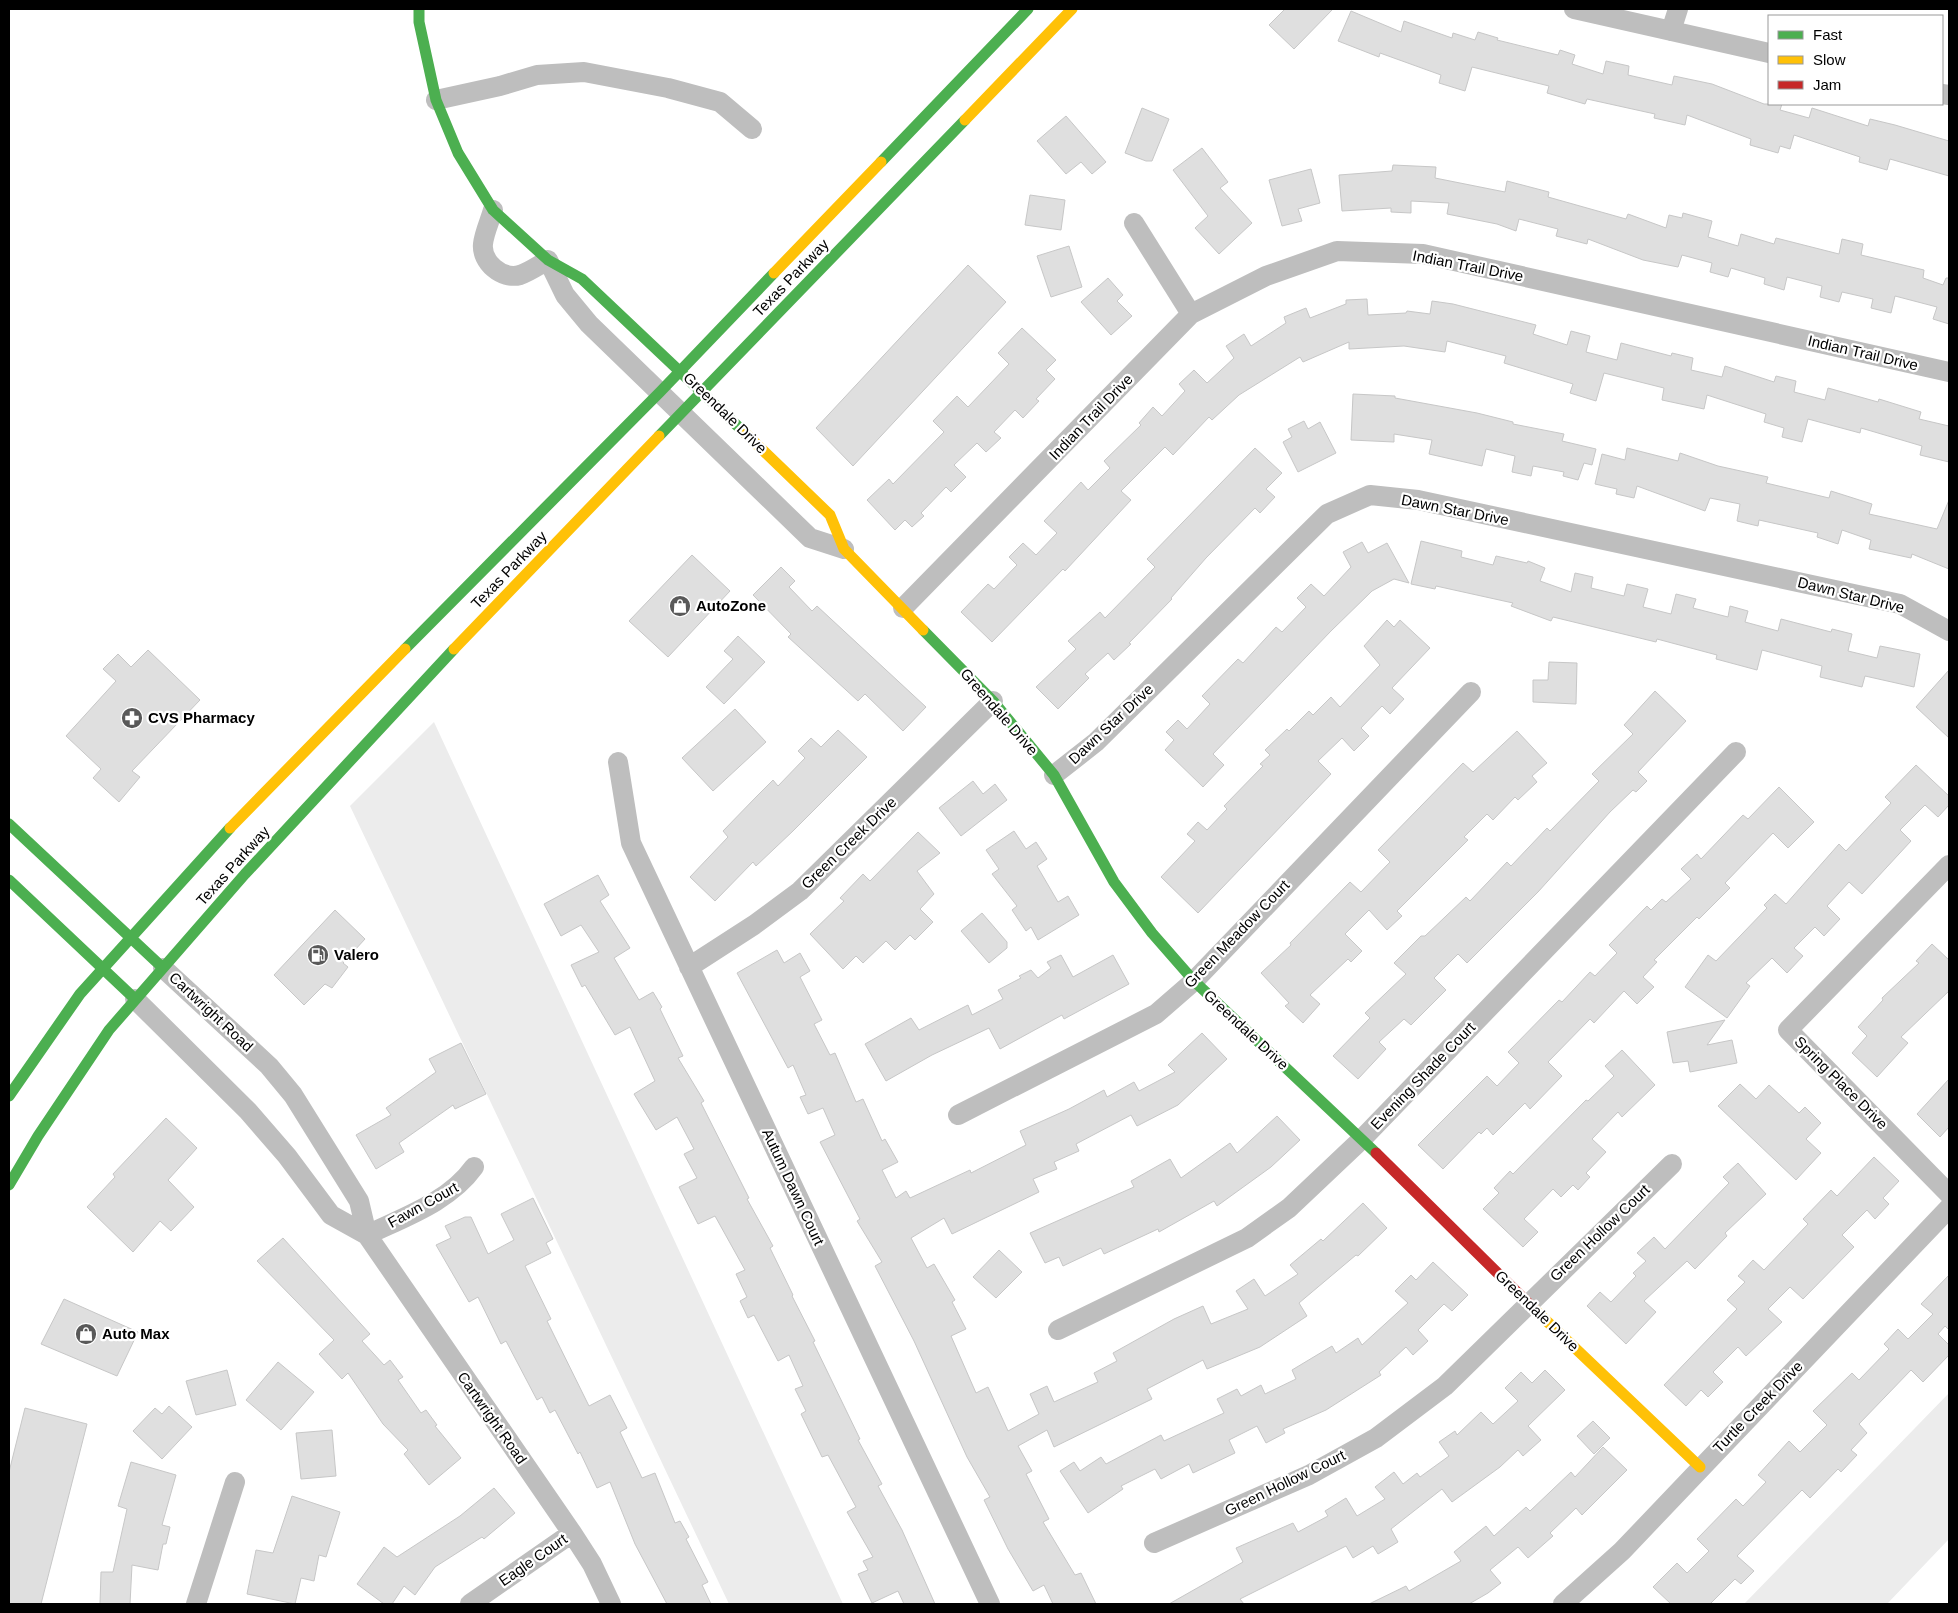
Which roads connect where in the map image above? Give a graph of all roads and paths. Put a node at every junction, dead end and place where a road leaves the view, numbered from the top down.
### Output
1 (418, 9) edge
2 (1028, 9) edge
3 (1072, 9) edge
4 (1574, 9) edge
5 (1678, 9) edge
6 (1672, 31) junction
7 (1768, 54) edge
8 (436, 100) junction
9 (752, 129) dead end
10 (493, 210) junction
11 (1134, 223) dead end
12 (548, 260) junction
13 (1191, 314) junction
14 (680, 369) junction
15 (1949, 372) edge
16 (702, 391) junction
17 (660, 392) junction
18 (682, 412) junction
19 (844, 549) junction
20 (903, 608) junction
21 (1949, 631) edge
22 (1471, 692) dead end
23 (994, 701) junction
24 (1736, 752) dead end
25 (618, 762) dead end
26 (1054, 775) junction
27 (9, 824) edge
28 (1949, 865) edge
29 (9, 880) edge
30 (130, 937) junction
31 (689, 967) junction
32 (102, 968) junction
33 (163, 968) junction
34 (1194, 981) junction
35 (135, 999) junction
36 (9, 1096) edge
37 (958, 1116) dead end
38 (1362, 1139) junction
39 (1672, 1164) dead end
40 (474, 1167) dead end
41 (9, 1185) edge
42 (1949, 1194) edge
43 (1949, 1208) edge
44 (367, 1235) junction
45 (1528, 1303) junction
46 (1058, 1330) dead end
47 (1700, 1467) junction
48 (235, 1482) dead end
49 (572, 1533) junction
50 (1154, 1544) dead end
51 (196, 1604) edge
52 (470, 1604) edge
53 (611, 1604) edge
54 (990, 1604) edge
55 (1563, 1604) edge

1 - 8 main road, Greendale Drive
2 - 14 main road, Texas Parkway
3 - 16 main road, Texas Parkway
4 - 6 street
5 - 6 street
6 - 7 street
8 - 9 street
8 - 10 main road, Greendale Drive
10 - 12 main road, Greendale Drive
10 - 12 street
11 - 13 street
12 - 14 main road, Greendale Drive
12 - 17 street, Greendale Drive
13 - 15 street, Indian Trail Drive
13 - 20 street, Indian Trail Drive
14 - 16 main road, Greendale Drive
14 - 17 main road, Texas Parkway
16 - 18 main road, Texas Parkway
16 - 19 main road, Greendale Drive
17 - 18 street, Greendale Drive
17 - 30 main road, Texas Parkway
18 - 19 street, Greendale Drive
18 - 33 main road, Texas Parkway
19 - 20 main road, Greendale Drive
20 - 23 main road, Greendale Drive
21 - 26 street, Dawn Star Drive
22 - 34 street, Green Meadow Court
23 - 26 main road, Greendale Drive
23 - 31 street, Green Creek Drive
24 - 38 street, Evening Shade Court
25 - 31 street, Autum Dawn Court
26 - 34 main road, Greendale Drive
27 - 30 main road, Cartwright Road
28 - 42 street, Spring Place Drive
29 - 32 main road, Cartwright Road
30 - 32 main road, Texas Parkway
30 - 33 main road, Cartwright Road
31 - 54 street, Autum Dawn Court
32 - 35 main road, Cartwright Road
32 - 36 main road, Texas Parkway
33 - 35 main road, Texas Parkway
33 - 44 street, Cartwright Road
34 - 37 street, Green Meadow Court
34 - 38 main road, Greendale Drive
35 - 41 main road, Texas Parkway
35 - 44 street, Cartwright Road
38 - 45 main road, Greendale Drive
38 - 46 street, Evening Shade Court
39 - 45 street, Green Hollow Court
40 - 44 street, Fawn Court
43 - 47 street, Turtle Creek Drive
44 - 49 street, Cartwright Road
45 - 47 main road, Greendale Drive
45 - 50 street, Green Hollow Court
47 - 55 street, Turtle Creek Drive
48 - 51 street
49 - 52 street, Eagle Court
49 - 53 street, Cartwright Road

